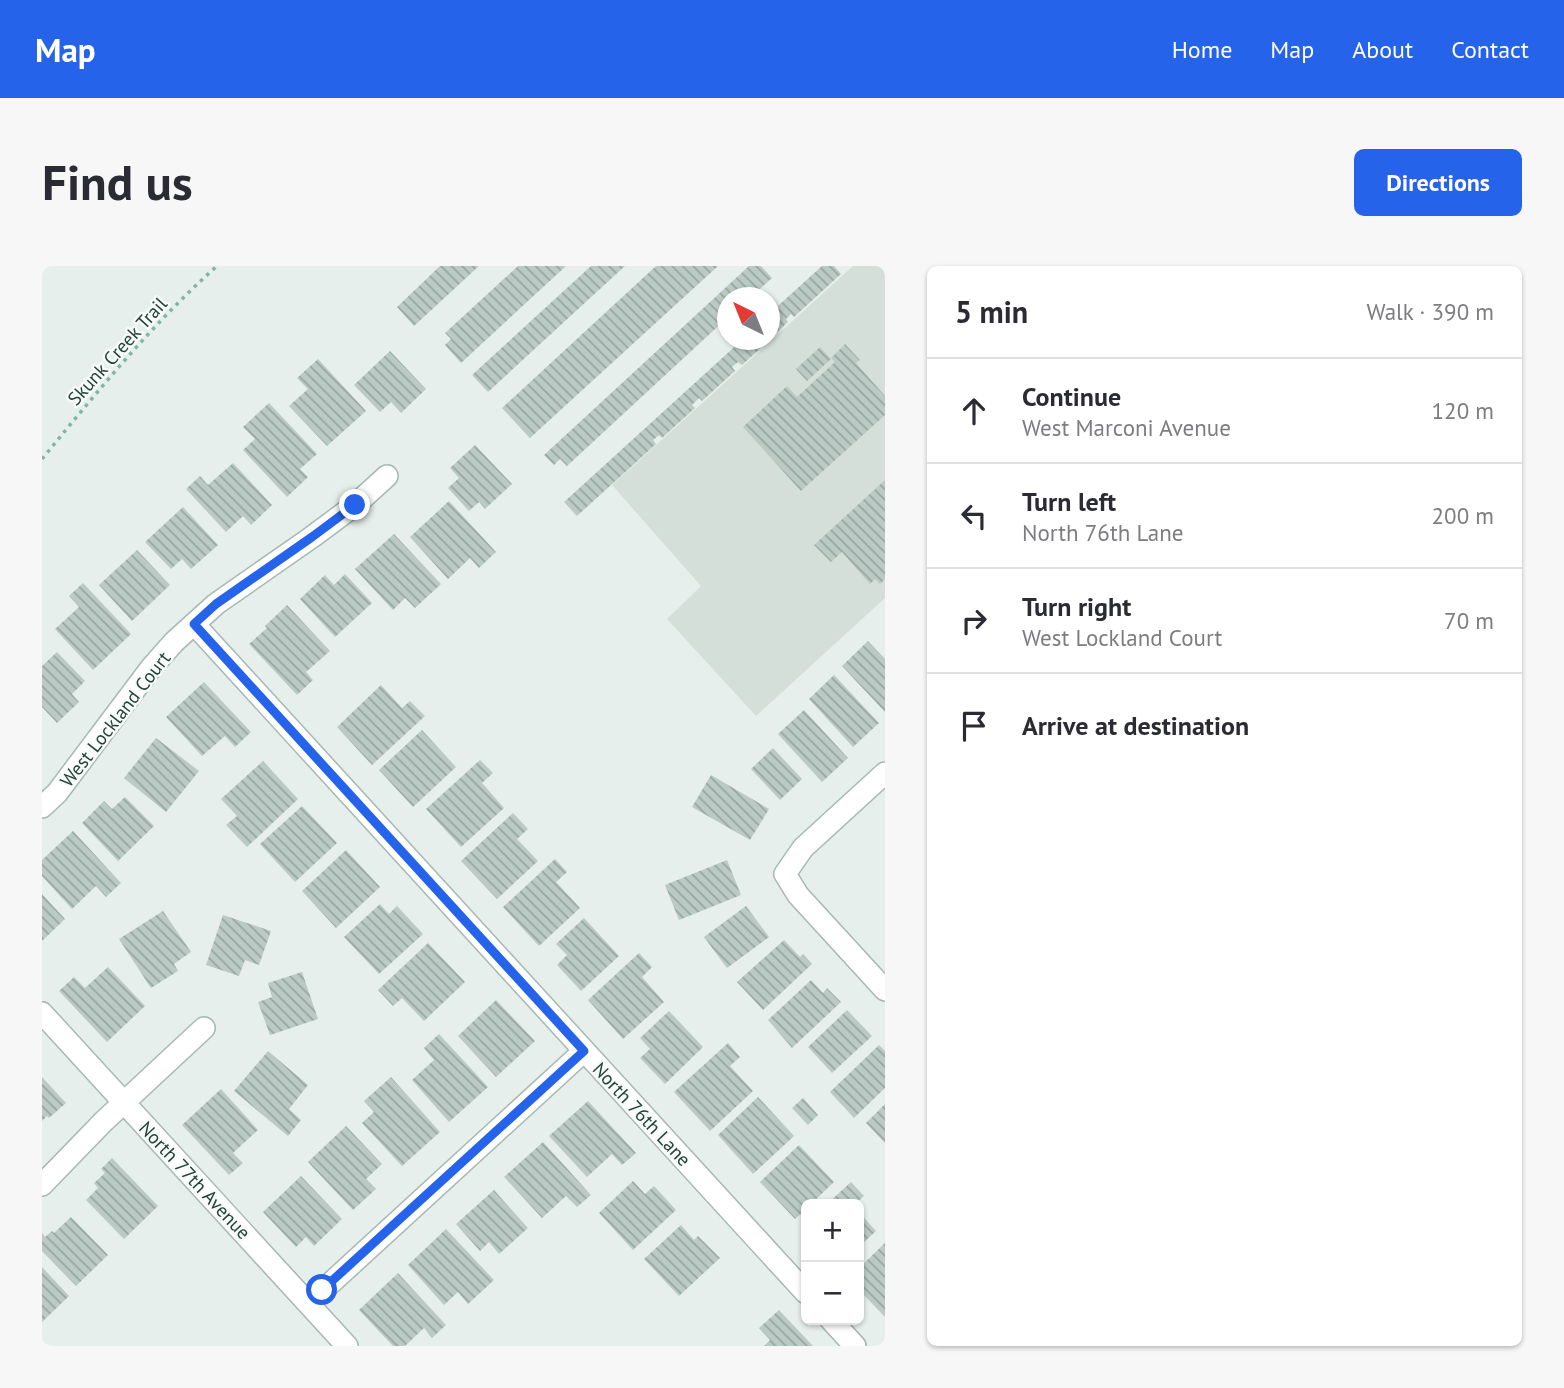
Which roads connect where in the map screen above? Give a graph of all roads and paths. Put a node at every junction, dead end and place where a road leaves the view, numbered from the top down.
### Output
1 (217, 266) edge
2 (42, 459) edge
3 (387, 476) dead end
4 (194, 624) junction
5 (885, 773) edge
6 (42, 807) edge
7 (885, 990) edge
8 (42, 1013) edge
9 (204, 1028) dead end
10 (584, 1051) junction
11 (124, 1103) junction
12 (42, 1185) edge
13 (801, 1288) edge
14 (309, 1303) junction
15 (836, 1325) edge
16 (347, 1346) edge
17 (855, 1346) edge

1 - 2 path, Skunk Creek Trail
3 - 4 street, West Lockland Court
4 - 6 street, West Lockland Court
4 - 10 street, North 76th Lane
5 - 7 street
8 - 11 street, North 77th Avenue
9 - 11 street
10 - 13 street, North 76th Lane
10 - 14 street
11 - 12 street
11 - 14 street, North 77th Avenue
14 - 16 street, North 77th Avenue
15 - 17 street

